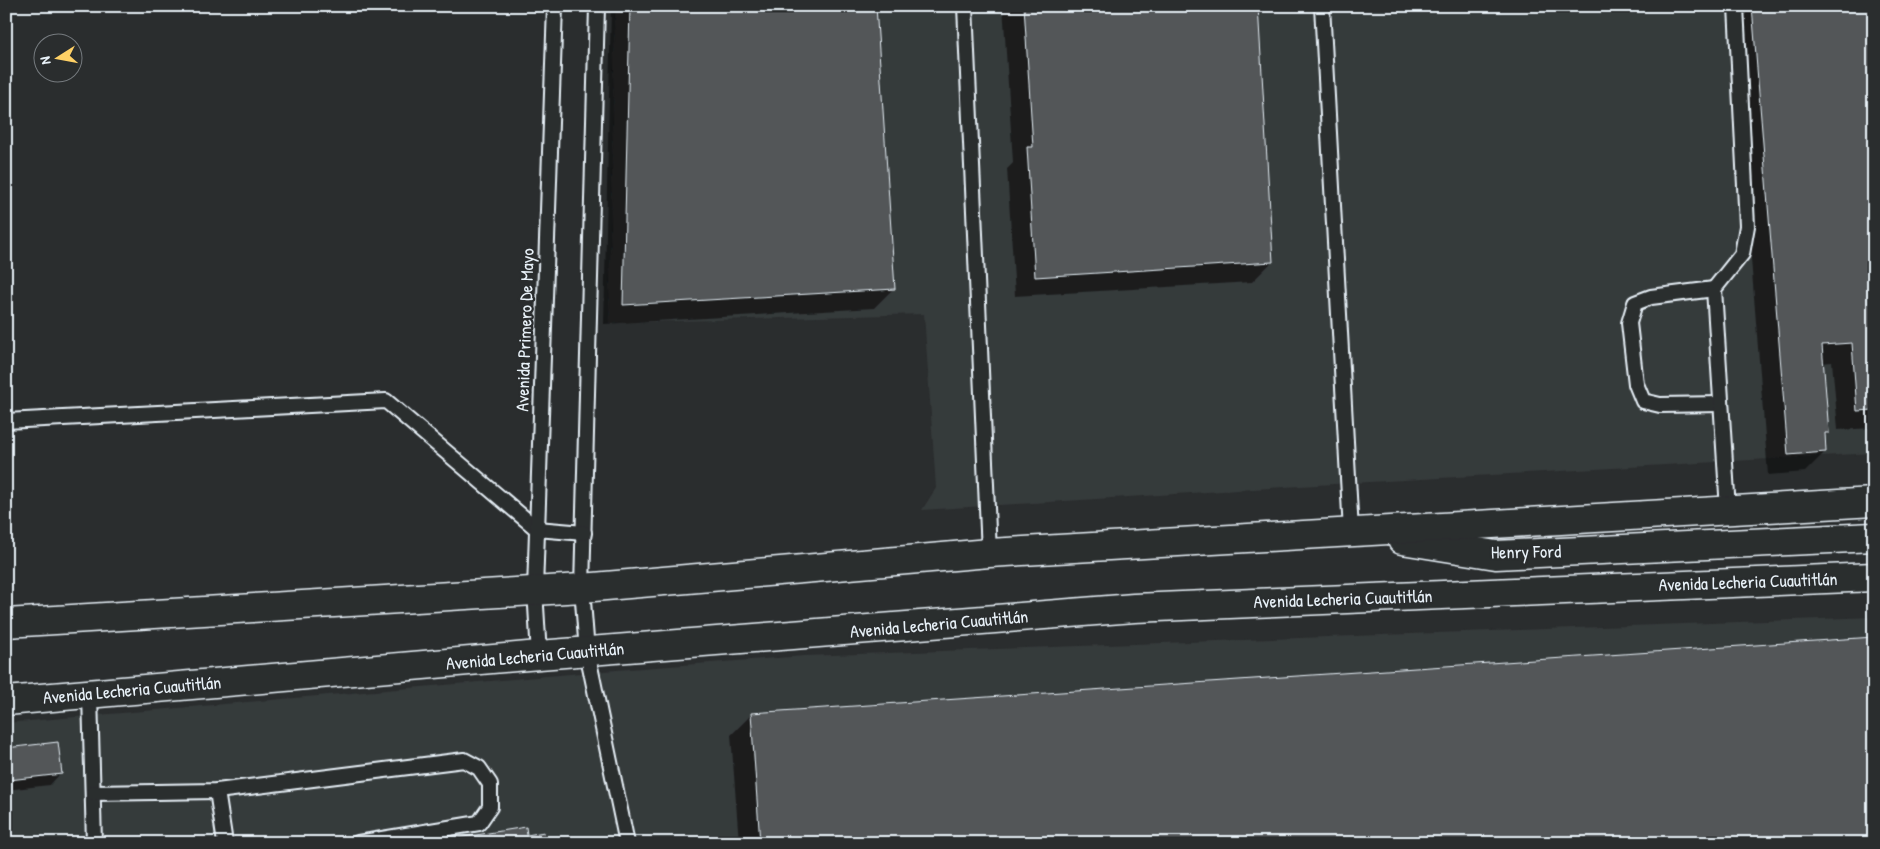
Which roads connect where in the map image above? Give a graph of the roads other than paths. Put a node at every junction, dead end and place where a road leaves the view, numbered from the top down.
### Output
1 (555, 6) edge
2 (597, 6) edge
3 (965, 6) edge
4 (1322, 6) edge
5 (1736, 6) edge
6 (1714, 289) junction
7 (1721, 404) junction
8 (6, 421) edge
9 (1874, 502) edge
10 (1728, 510) junction
11 (537, 529) junction
12 (1351, 532) junction
13 (584, 534) junction
14 (1874, 537) edge
15 (990, 553) junction
16 (1874, 577) edge
17 (582, 588) junction
18 (535, 590) junction
19 (6, 623) edge
20 (587, 652) junction
21 (539, 656) junction
22 (90, 694) junction
23 (6, 701) edge
24 (217, 791) junction
25 (93, 793) junction
26 (94, 843) edge
27 (225, 843) edge
28 (358, 843) edge
29 (627, 843) edge

1 - 11 lane, Avenida Primero De Mayo
2 - 13 lane
3 - 15 lane
4 - 12 lane
5 - 6 lane
6 - 7 lane
6 - 7 lane
7 - 10 lane
8 - 11 lane
9 - 10 main road
10 - 12 main road
11 - 13 lane
11 - 18 lane, Avenida Primero De Mayo
12 - 14 main road, Henry Ford
12 - 15 main road
13 - 17 lane
15 - 17 main road
16 - 20 main road, Avenida Lecheria Cuautitlán
17 - 18 main road
17 - 20 lane
18 - 19 main road
18 - 21 lane, Avenida Primero De Mayo
20 - 21 main road, Avenida Lecheria Cuautitlán
20 - 29 lane
21 - 22 main road, Avenida Lecheria Cuautitlán
22 - 23 main road, Avenida Lecheria Cuautitlán
22 - 25 lane
24 - 25 lane
24 - 27 lane
24 - 28 lane
25 - 26 lane

